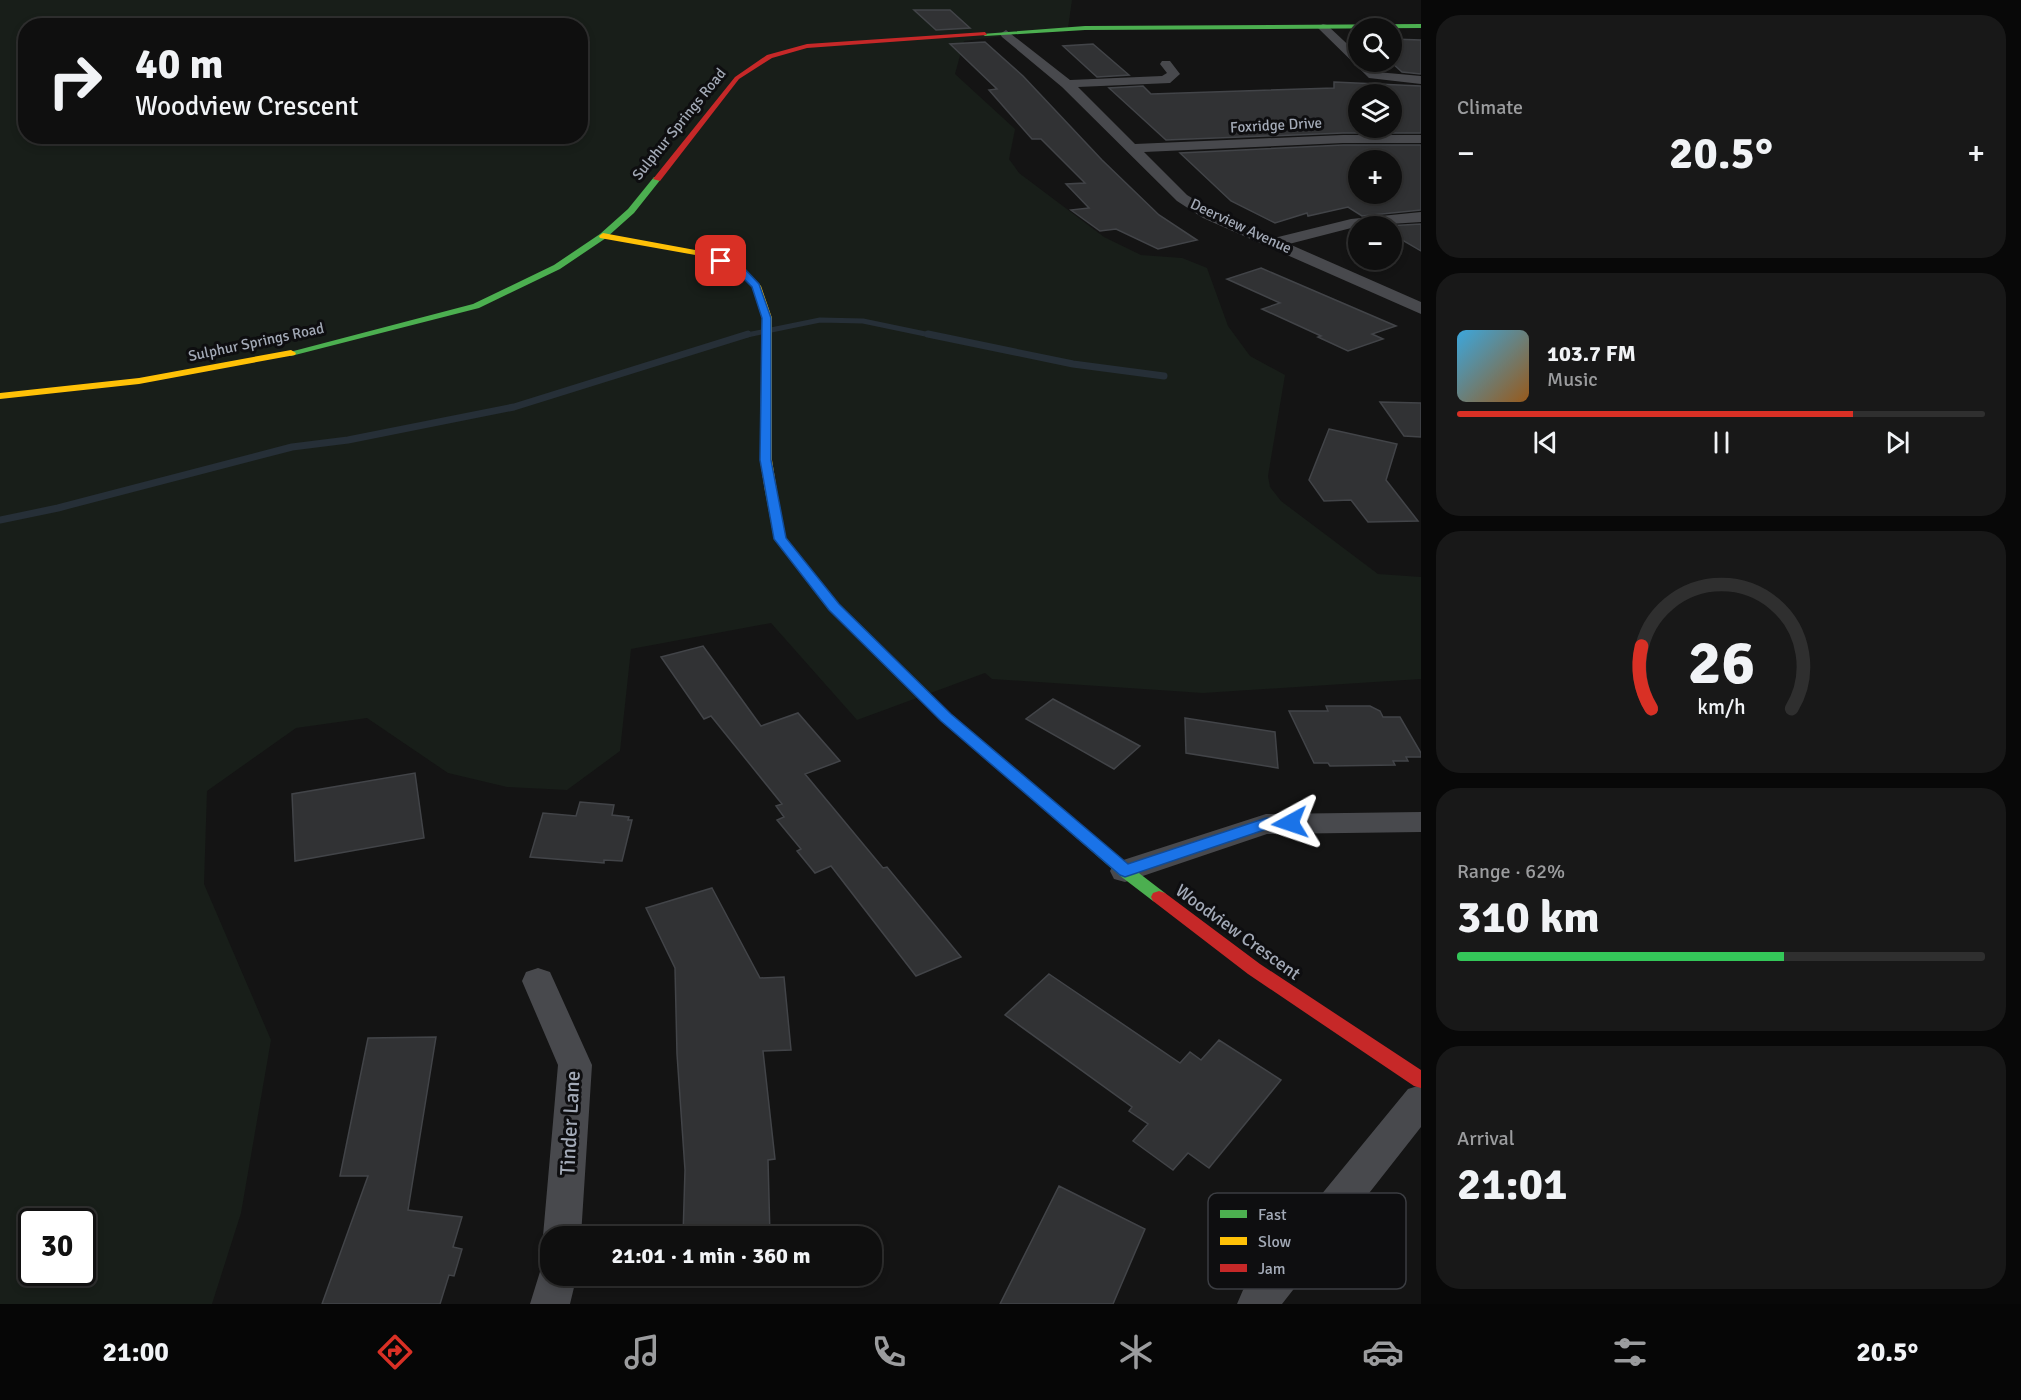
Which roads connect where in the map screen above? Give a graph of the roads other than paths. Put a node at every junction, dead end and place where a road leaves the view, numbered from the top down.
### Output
1 (1421, 26) edge
2 (1323, 27) junction
3 (1005, 34) junction
4 (1167, 64) dead end
5 (1421, 80) edge
6 (1067, 84) junction
7 (1421, 139) edge
8 (1132, 148) junction
9 (1421, 217) edge
10 (603, 236) junction
11 (1274, 243) junction
12 (1421, 309) edge
13 (0, 396) edge
14 (1421, 822) edge
15 (1125, 871) junction
16 (538, 981) dead end
17 (1421, 1080) edge
18 (1421, 1100) edge
19 (1346, 1193) edge
20 (563, 1226) edge
21 (554, 1286) edge
22 (1269, 1289) edge
23 (550, 1304) edge
24 (1257, 1304) edge

1 - 2 street, Sulphur Springs Road
2 - 3 street, Sulphur Springs Road
2 - 5 street
3 - 6 street, Deerview Avenue
3 - 10 street, Sulphur Springs Road
4 - 6 street
6 - 8 street, Deerview Avenue
7 - 8 street, Foxridge Drive
8 - 11 street, Deerview Avenue
9 - 11 street
10 - 13 street, Sulphur Springs Road
10 - 15 street, Woodview Crescent
11 - 12 street, Deerview Avenue
14 - 15 street
15 - 17 street, Woodview Crescent
16 - 20 street, Tinder Lane
18 - 19 street
21 - 23 street
22 - 24 street

